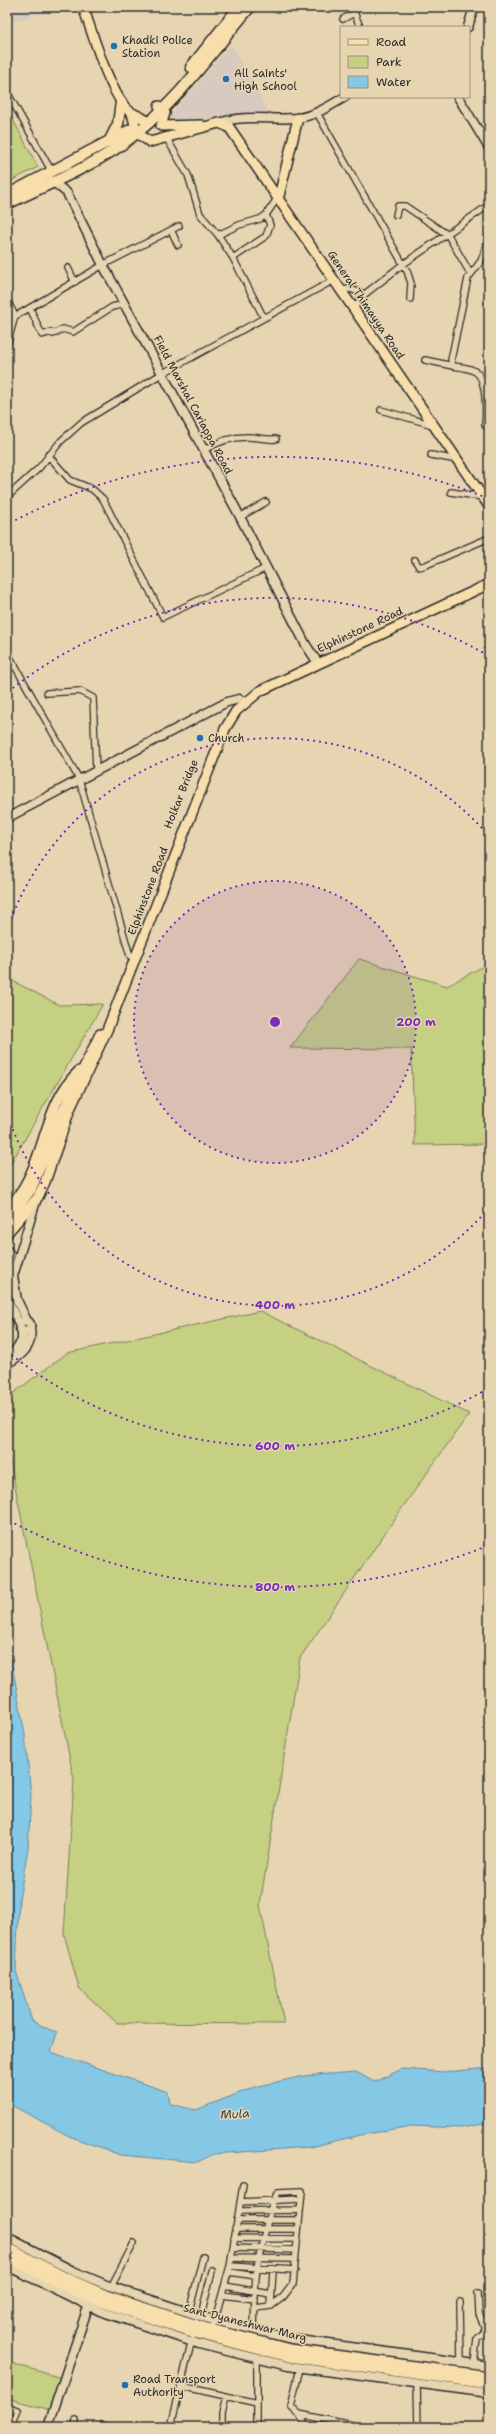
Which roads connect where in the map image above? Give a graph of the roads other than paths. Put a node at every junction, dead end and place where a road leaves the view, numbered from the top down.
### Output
1 (83, 7) edge
2 (239, 7) edge
3 (250, 7) edge
4 (352, 7) edge
5 (474, 7) edge
6 (354, 13) junction
7 (343, 19) dead end
8 (360, 26) edge
9 (468, 26) edge
10 (7, 92) edge
11 (343, 98) edge
12 (459, 98) edge
13 (121, 102) junction
14 (161, 108) junction
15 (132, 113) junction
16 (318, 113) junction
17 (298, 118) junction
18 (147, 121) junction
19 (219, 123) junction
20 (208, 126) junction
21 (135, 130) junction
22 (167, 139) junction
23 (108, 142) junction
24 (489, 148) edge
25 (64, 175) junction
26 (52, 177) junction
27 (67, 193) junction
28 (7, 195) edge
29 (278, 196) junction
30 (7, 204) edge
31 (489, 205) edge
32 (266, 214) junction
33 (396, 215) dead end
34 (179, 226) dead end
35 (171, 230) junction
36 (218, 235) junction
37 (448, 235) junction
38 (489, 238) edge
39 (178, 245) dead end
40 (233, 258) junction
41 (103, 265) junction
42 (402, 265) junction
43 (68, 268) dead end
44 (470, 273) junction
45 (334, 280) junction
46 (75, 282) junction
47 (341, 290) junction
48 (365, 294) junction
49 (410, 299) dead end
50 (7, 300) edge
51 (125, 304) junction
52 (30, 308) junction
53 (354, 308) junction
54 (14, 317) junction
55 (264, 318) junction
56 (7, 345) edge
57 (426, 360) dead end
58 (454, 366) junction
59 (163, 373) junction
60 (381, 410) dead end
61 (434, 425) junction
62 (486, 425) dead end
63 (276, 439) dead end
64 (204, 450) junction
65 (431, 455) dead end
66 (48, 456) junction
67 (458, 460) junction
68 (451, 492) dead end
69 (7, 497) edge
70 (482, 497) junction
71 (266, 502) dead end
72 (489, 506) edge
73 (240, 517) junction
74 (489, 538) edge
75 (415, 560) dead end
76 (266, 568) junction
77 (489, 579) edge
78 (489, 584) edge
79 (7, 652) edge
80 (314, 663) junction
81 (15, 665) junction
82 (7, 670) edge
83 (47, 693) dead end
84 (241, 701) junction
85 (96, 770) junction
86 (79, 779) junction
87 (7, 818) edge
88 (133, 957) junction
89 (85, 1066) junction
90 (38, 1197) junction
91 (7, 1211) edge
92 (7, 1221) edge
93 (7, 1233) edge
94 (7, 1250) edge
95 (7, 1271) edge
96 (7, 1299) edge
97 (25, 1327) junction
98 (7, 1362) edge
99 (243, 2185) dead end
100 (301, 2199) junction
101 (273, 2201) junction
102 (240, 2202) junction
103 (299, 2210) junction
104 (239, 2211) junction
105 (270, 2211) junction
106 (237, 2220) junction
107 (268, 2220) junction
108 (298, 2220) junction
109 (236, 2229) junction
110 (298, 2229) junction
111 (265, 2230) junction
112 (7, 2237) edge
113 (234, 2238) junction
114 (263, 2239) junction
115 (297, 2239) junction
116 (134, 2243) dead end
117 (7, 2247) edge
118 (233, 2248) junction
119 (261, 2249) junction
120 (296, 2250) junction
121 (7, 2257) edge
122 (203, 2257) dead end
123 (231, 2258) junction
124 (259, 2258) junction
125 (295, 2259) junction
126 (7, 2266) edge
127 (229, 2269) junction
128 (257, 2269) junction
129 (273, 2269) junction
130 (295, 2270) junction
131 (212, 2271) dead end
132 (256, 2276) junction
133 (225, 2286) junction
134 (111, 2287) junction
135 (255, 2290) junction
136 (478, 2293) dead end
137 (93, 2294) junction
138 (271, 2294) junction
139 (222, 2295) junction
140 (255, 2299) junction
141 (460, 2302) dead end
142 (271, 2306) junction
143 (255, 2308) junction
144 (189, 2312) junction
145 (201, 2316) junction
146 (213, 2324) junction
147 (254, 2330) junction
148 (193, 2337) junction
149 (256, 2358) junction
150 (461, 2363) junction
151 (474, 2365) junction
152 (489, 2366) edge
153 (300, 2368) junction
154 (489, 2376) edge
155 (489, 2384) edge
156 (417, 2385) junction
157 (181, 2386) junction
158 (489, 2394) edge
159 (226, 2396) junction
160 (256, 2403) junction
161 (7, 2406) edge
162 (299, 2414) junction
163 (76, 2420) dead end
164 (11, 2427) edge
165 (48, 2427) edge
166 (75, 2427) edge
167 (171, 2427) edge
168 (222, 2427) edge
169 (257, 2427) edge
170 (307, 2427) edge
171 (362, 2427) edge
172 (418, 2427) edge

1 - 13 main road
2 - 14 highway
3 - 14 highway
4 - 6 street
5 - 9 street
6 - 7 street
6 - 8 street
10 - 26 street
11 - 16 street
12 - 24 street
13 - 15 main road
13 - 23 highway
14 - 18 highway
14 - 20 main road
15 - 18 main road
15 - 21 main road
16 - 17 street
16 - 42 street
17 - 19 street
17 - 29 main road
18 - 21 highway
19 - 20 main road
19 - 29 main road, General Thimayya Road
20 - 22 main road
21 - 22 main road
21 - 23 highway
21 - 25 highway
22 - 36 street
23 - 26 highway
25 - 26 highway
25 - 27 street
26 - 27 street, Field Marshal Cariappa Road
26 - 28 highway
26 - 30 highway
27 - 41 street, Field Marshal Cariappa Road
29 - 32 street
29 - 45 main road, General Thimayya Road
31 - 37 street
32 - 36 street
32 - 40 street
33 - 37 street
34 - 35 street
35 - 39 street
35 - 41 street
36 - 40 street
37 - 42 street
37 - 44 street
38 - 44 street
40 - 55 street
41 - 46 street
41 - 51 street, Field Marshal Cariappa Road
42 - 48 street
42 - 49 street
43 - 46 street
44 - 58 street
45 - 47 main road, General Thimayya Road
45 - 55 street
46 - 52 street
47 - 48 street
47 - 53 main road, General Thimayya Road
48 - 53 street
50 - 54 street
51 - 52 street
51 - 59 street, Field Marshal Cariappa Road
52 - 54 street
53 - 61 main road, General Thimayya Road
54 - 56 street
55 - 59 street
57 - 58 street
58 - 62 street
59 - 64 street, Field Marshal Cariappa Road
59 - 66 street
60 - 61 street
61 - 67 main road, General Thimayya Road
63 - 64 street
64 - 73 street, Field Marshal Cariappa Road
65 - 67 street
66 - 69 street
66 - 76 street
67 - 70 main road, General Thimayya Road
68 - 70 street
70 - 72 main road, General Thimayya Road
71 - 73 street
73 - 76 street, Field Marshal Cariappa Road
74 - 75 street
76 - 80 street, Field Marshal Cariappa Road
77 - 80 main road
78 - 80 main road, Elphinstone Road
79 - 81 street
80 - 84 main road, Elphinstone Road
81 - 82 street
81 - 86 street
83 - 85 street
84 - 85 street, Elphinstone Road
84 - 88 main road, Elphinstone Road
85 - 86 street, Elphinstone Road
86 - 87 street, Elphinstone Road
86 - 88 street
88 - 89 main road
88 - 90 main road
89 - 91 main road
89 - 92 main road
90 - 93 main road
90 - 97 street
94 - 95 street
96 - 97 street
97 - 98 street
99 - 102 street
100 - 101 street
100 - 101 street
100 - 103 street
101 - 102 street
101 - 105 street
102 - 104 street
103 - 105 street
103 - 108 street
104 - 105 street
104 - 106 street
105 - 107 street
106 - 107 street
106 - 109 street
107 - 108 street
107 - 111 street
108 - 110 street
109 - 111 street
109 - 113 street
110 - 111 street
110 - 115 street
111 - 114 street
112 - 137 street
113 - 114 street
113 - 118 street
114 - 115 street
114 - 119 street
115 - 120 street
116 - 134 street
117 - 137 main road, Sant Dyaneshwar Marg
118 - 119 street
118 - 123 street
119 - 120 street
119 - 124 street
120 - 125 street
121 - 137 main road, Sant Dyaneshwar Marg
122 - 144 street
123 - 124 street
123 - 127 street
124 - 125 street
124 - 128 street
125 - 130 street
126 - 137 street
127 - 128 street
127 - 132 street
127 - 133 street
128 - 129 street
128 - 132 street
129 - 130 street
129 - 138 street
130 - 142 street
131 - 145 street
132 - 135 street
133 - 135 street
133 - 139 street
134 - 137 street
134 - 144 street
135 - 138 street
135 - 140 street
136 - 151 street
137 - 146 main road, Sant Dyaneshwar Marg
137 - 148 main road, Sant Dyaneshwar Marg
137 - 165 street
138 - 142 street
139 - 140 street
139 - 146 street
140 - 143 street
141 - 150 street
142 - 143 street
143 - 147 street
144 - 145 street
145 - 146 street
146 - 147 street
146 - 154 main road, Sant Dyaneshwar Marg
147 - 150 street
148 - 149 street
148 - 155 main road, Sant Dyaneshwar Marg
148 - 157 street
149 - 153 street
149 - 160 street
150 - 151 street
151 - 152 street
153 - 156 street
153 - 162 street
156 - 158 street
156 - 172 street
157 - 159 street
157 - 167 street
159 - 160 street
159 - 168 street
160 - 169 street
161 - 164 street
162 - 170 street
162 - 171 street
163 - 166 street

